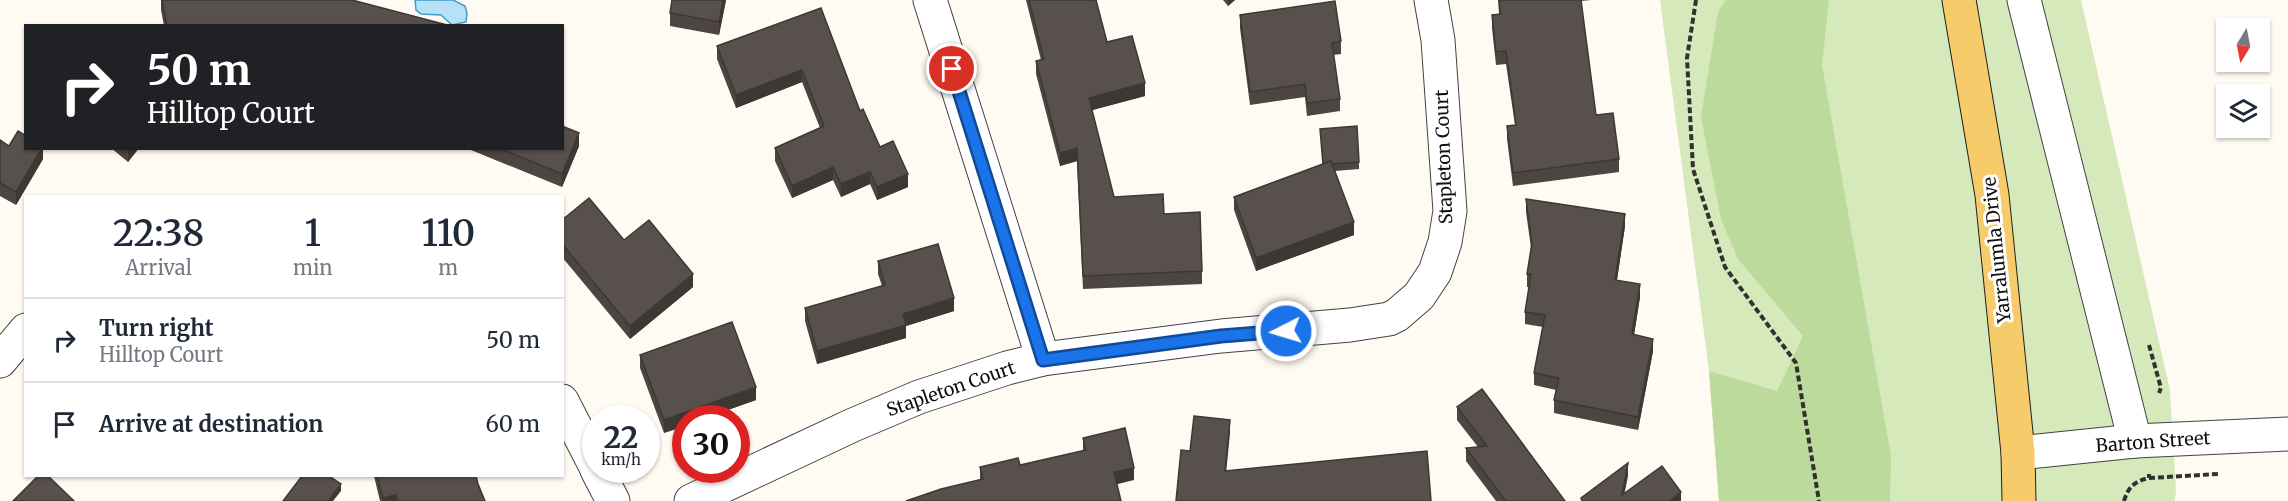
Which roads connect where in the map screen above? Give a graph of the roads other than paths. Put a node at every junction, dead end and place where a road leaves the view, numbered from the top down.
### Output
1 (930, 0) edge
2 (1431, 0) edge
3 (1959, 0) edge
4 (2024, 0) edge
5 (24, 332) edge
6 (1043, 360) junction
7 (0, 361) edge
8 (564, 405) edge
9 (2288, 434) edge
10 (582, 440) edge
11 (2135, 441) junction
12 (2018, 453) junction
13 (603, 483) edge
14 (612, 501) edge
15 (691, 501) edge
16 (2019, 501) edge

1 - 6 street
2 - 6 street, Stapleton Court
3 - 12 main road, Yarralumla Drive
4 - 11 street
5 - 7 street
6 - 15 street, Stapleton Court
8 - 10 street
9 - 11 street, Barton Street
11 - 12 street, Barton Street
12 - 16 main road, Yarralumla Drive
13 - 14 street

